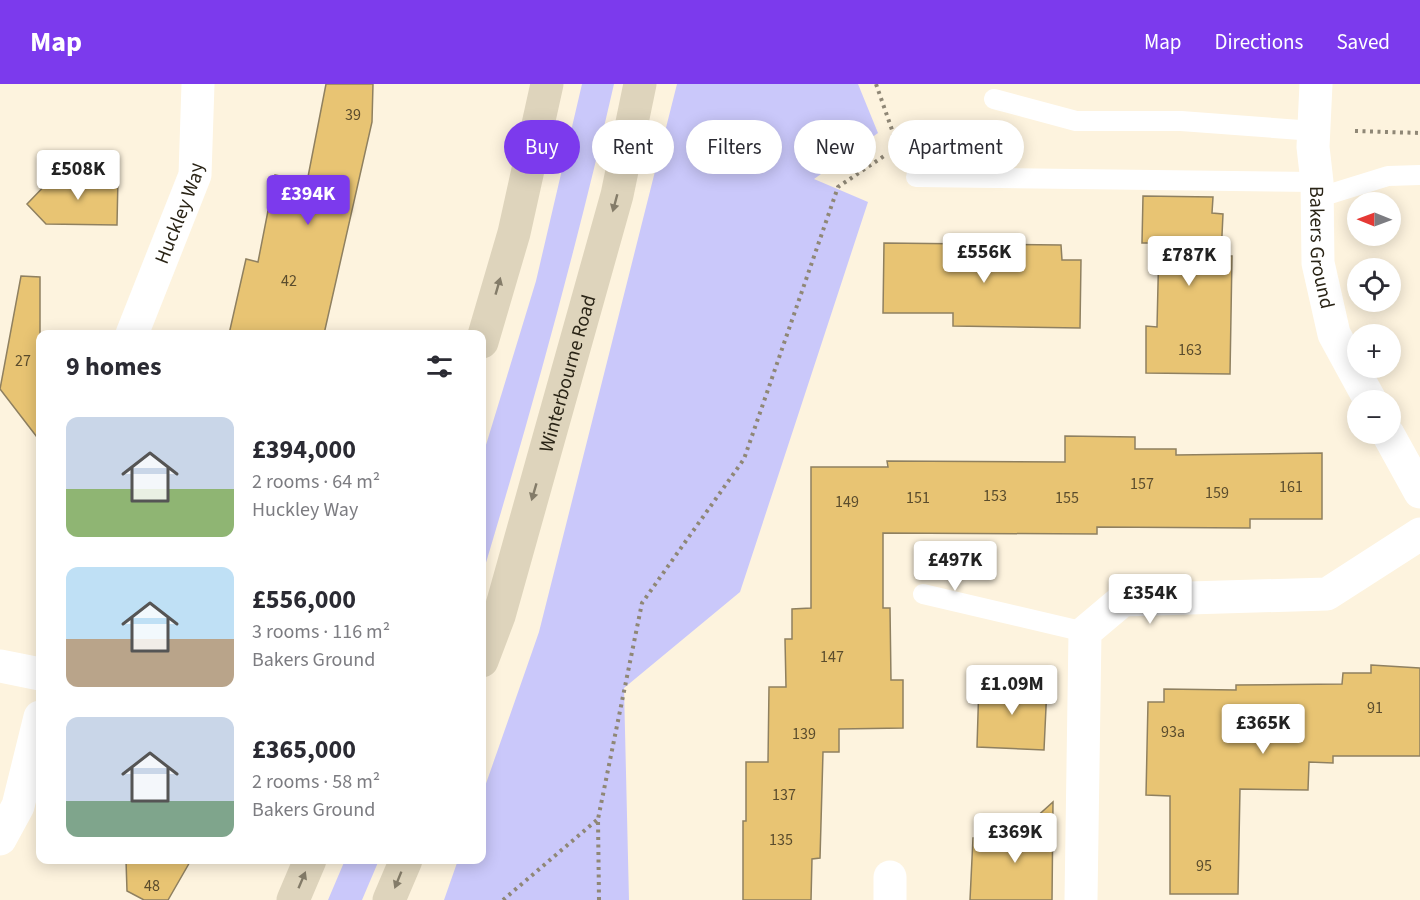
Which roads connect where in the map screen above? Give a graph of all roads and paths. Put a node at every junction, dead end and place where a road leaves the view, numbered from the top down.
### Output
1 (198, 84) edge
2 (548, 84) edge
3 (640, 84) edge
4 (876, 84) edge
5 (1316, 84) edge
6 (994, 99) dead end
7 (1314, 131) junction
8 (1420, 175) edge
9 (916, 177) dead end
10 (1317, 190) junction
11 (134, 330) edge
12 (486, 330) edge
13 (1365, 390) edge
14 (1394, 444) edge
15 (1420, 492) edge
16 (1420, 534) edge
17 (923, 594) dead end
18 (1085, 632) junction
19 (486, 650) edge
20 (0, 666) edge
21 (36, 673) edge
22 (36, 733) edge
23 (598, 819) junction
24 (0, 839) edge
25 (308, 864) edge
26 (404, 864) edge
27 (293, 900) edge
28 (389, 900) edge
29 (503, 900) edge
30 (599, 900) edge
31 (1081, 900) edge

1 - 11 street, Huckley Way
12 -> 2 main road
3 -> 19 main road, Winterbourne Road
4 - 23 path
5 - 7 street, Bakers Ground
6 - 7 lane
7 - 10 street, Bakers Ground
8 - 10 lane
9 - 10 lane
10 - 13 street, Bakers Ground
14 - 15 street
16 - 18 street
17 - 18 lane
18 - 31 street
20 - 21 street
22 - 24 street
23 - 29 path
23 - 30 path
27 -> 25 main road
26 -> 28 main road

